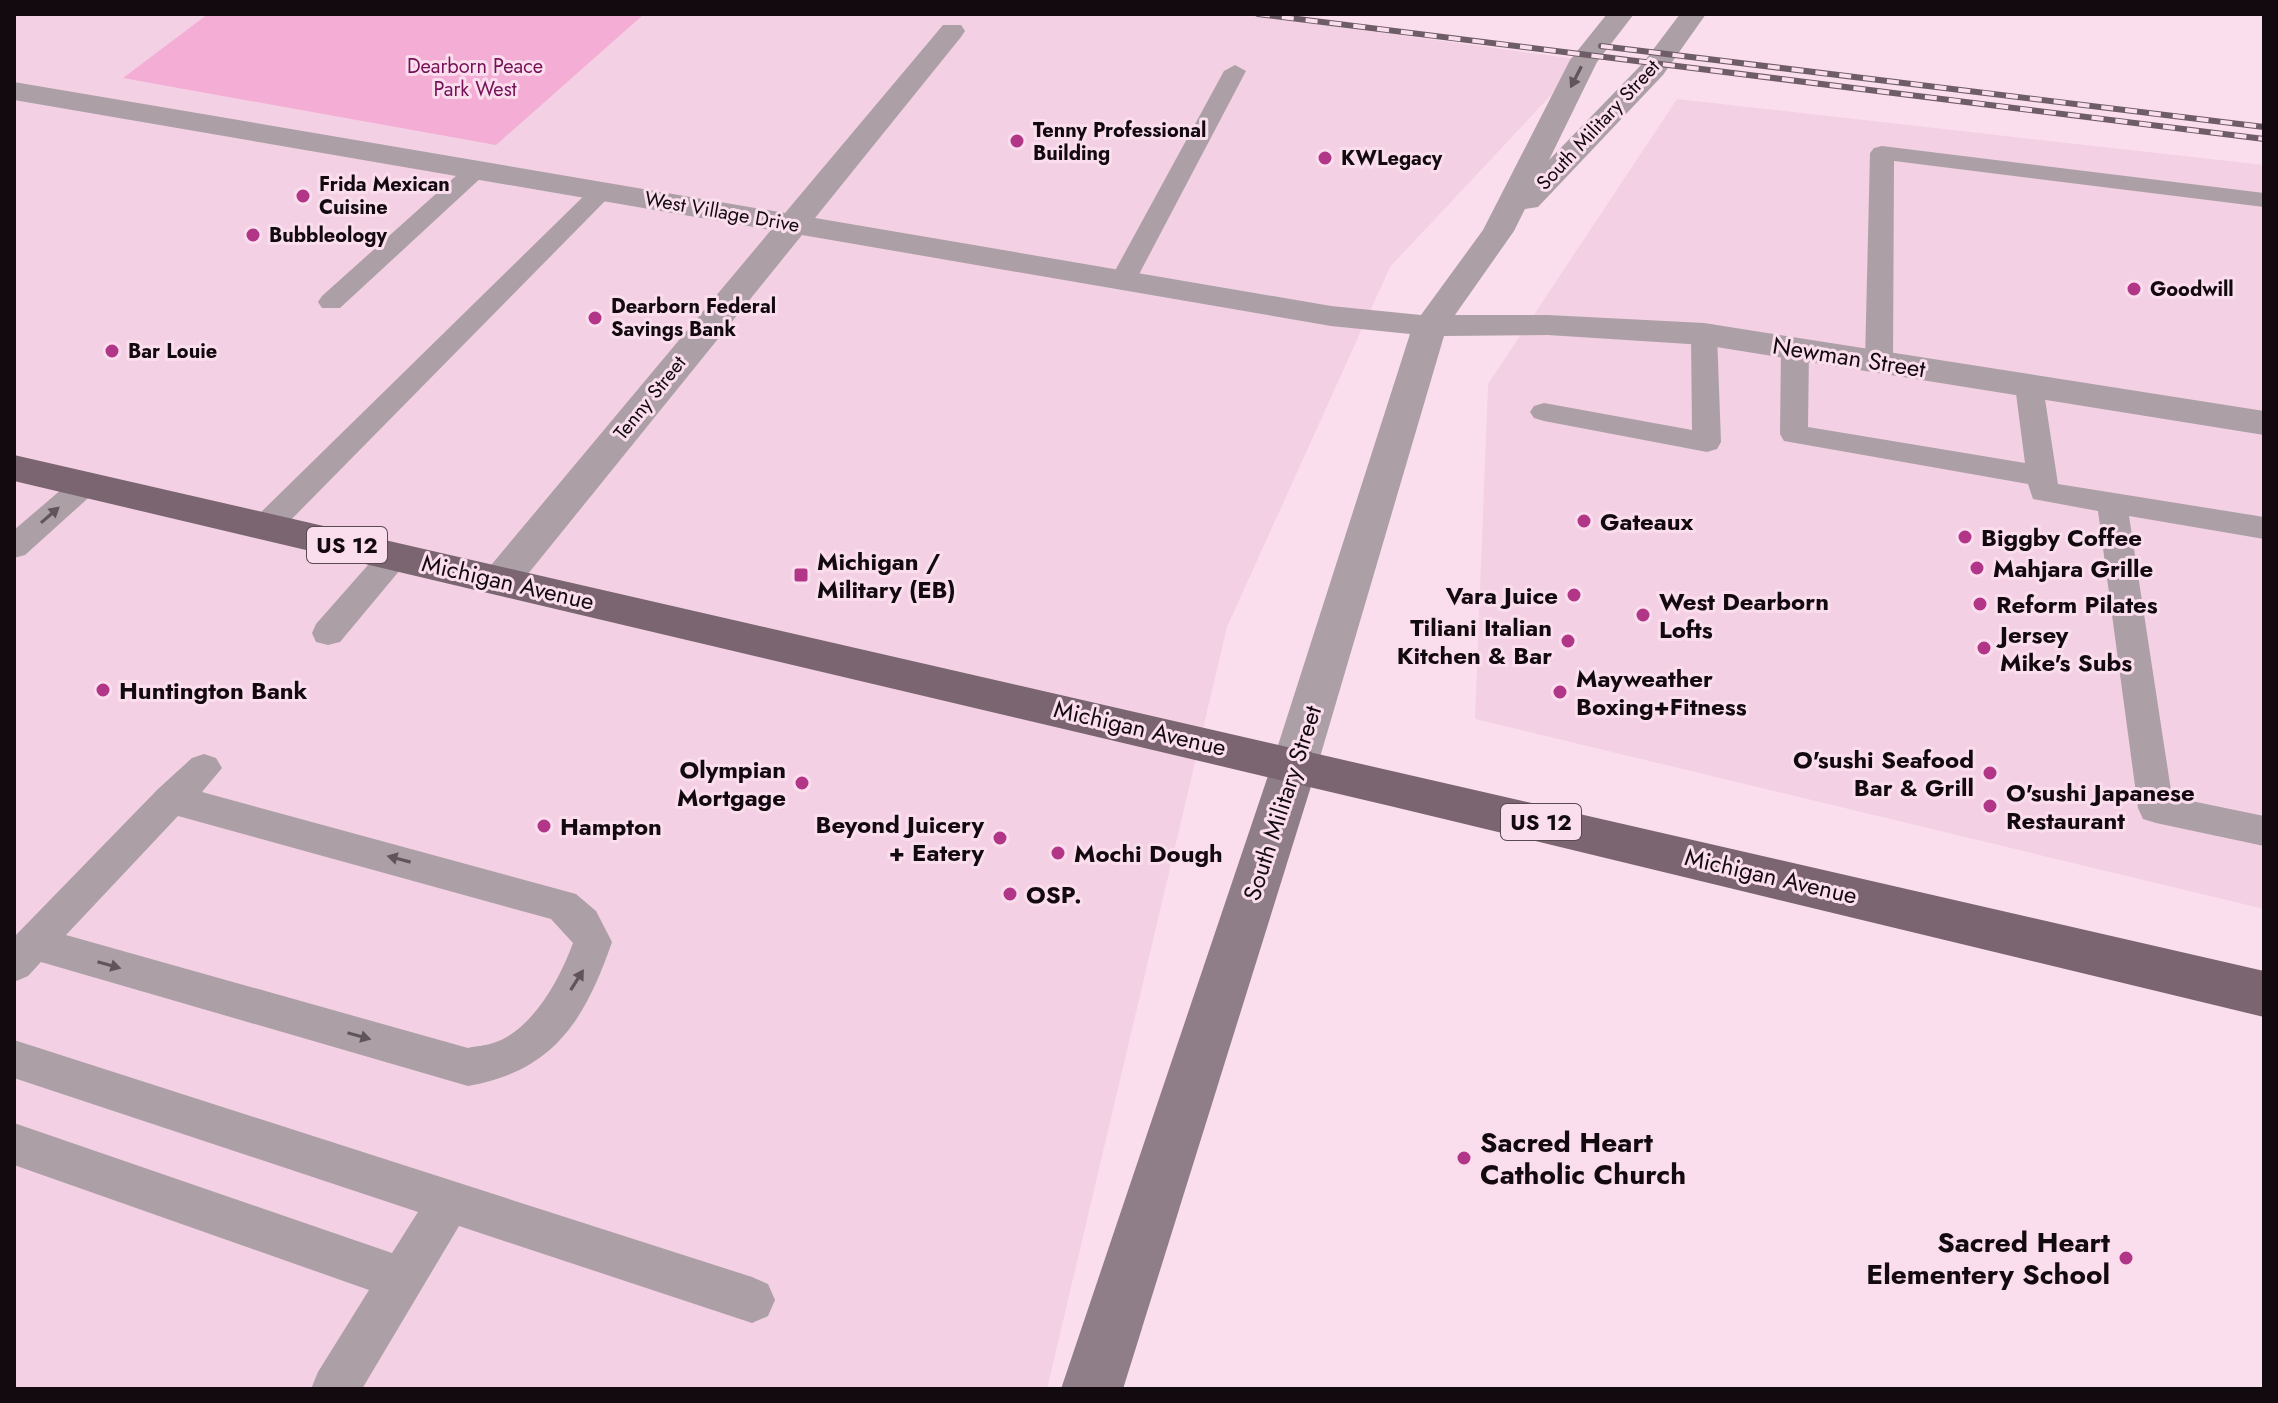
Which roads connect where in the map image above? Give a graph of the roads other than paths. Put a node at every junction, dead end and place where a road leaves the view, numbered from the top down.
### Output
1 (1621, 14) edge
2 (1693, 14) edge
3 (952, 31) dead end
4 (1235, 71) dead end
5 (16, 93) edge
6 (475, 171) junction
7 (601, 192) junction
8 (2264, 200) edge
9 (792, 224) junction
10 (1498, 231) junction
11 (1123, 280) junction
12 (331, 302) dead end
13 (1430, 326) junction
14 (1704, 334) junction
15 (1795, 349) junction
16 (1879, 362) junction
17 (2029, 386) junction
18 (1544, 412) dead end
19 (2264, 423) edge
20 (14, 468) edge
21 (2042, 476) junction
22 (86, 484) junction
23 (2112, 503) junction
24 (266, 526) junction
25 (2264, 528) edge
26 (14, 547) edge
27 (394, 556) junction
28 (501, 580) junction
29 (328, 633) dead end
30 (1295, 764) junction
31 (204, 768) dead end
32 (171, 799) junction
33 (2264, 831) edge
34 (24, 954) edge
35 (2264, 994) edge
36 (14, 1059) edge
37 (14, 1144) edge
38 (449, 1202) junction
39 (401, 1279) junction
40 (752, 1300) dead end
41 (335, 1389) edge
42 (1092, 1389) edge

1 -> 10 street, South Military Street
2 - 10 street, South Military Street
3 - 9 street, Tenny Street
4 - 11 lane
5 - 6 street, West Village Drive
6 - 7 street, West Village Drive
6 - 12 lane
7 - 9 street, West Village Drive
7 - 24 lane
8 - 16 lane
9 - 11 street, West Village Drive
9 - 28 street, Tenny Street
10 - 13 street, South Military Street
11 - 13 street, West Village Drive
13 - 14 street, Newman Street
13 - 30 street, South Military Street
14 - 15 street, Newman Street
14 - 18 lane
15 - 16 street, Newman Street
15 - 21 lane
16 - 17 street, Newman Street
17 - 19 street, Newman Street
17 - 21 lane
20 - 22 main road, Michigan Avenue / US 12
21 - 23 lane
22 - 24 main road, Michigan Avenue / US 12
26 -> 22 lane
23 - 25 lane
23 - 33 lane
24 - 27 main road, Michigan Avenue / US 12
27 - 28 main road, Michigan Avenue / US 12
27 - 29 lane
28 - 30 main road, Michigan Avenue / US 12
30 - 35 main road, Michigan Avenue / US 12
30 - 42 street, South Military Street
31 - 32 lane
32 - 34 lane
34 -> 32 lane
36 - 38 lane
37 - 39 lane
38 - 39 lane
38 - 40 lane
39 - 41 lane

